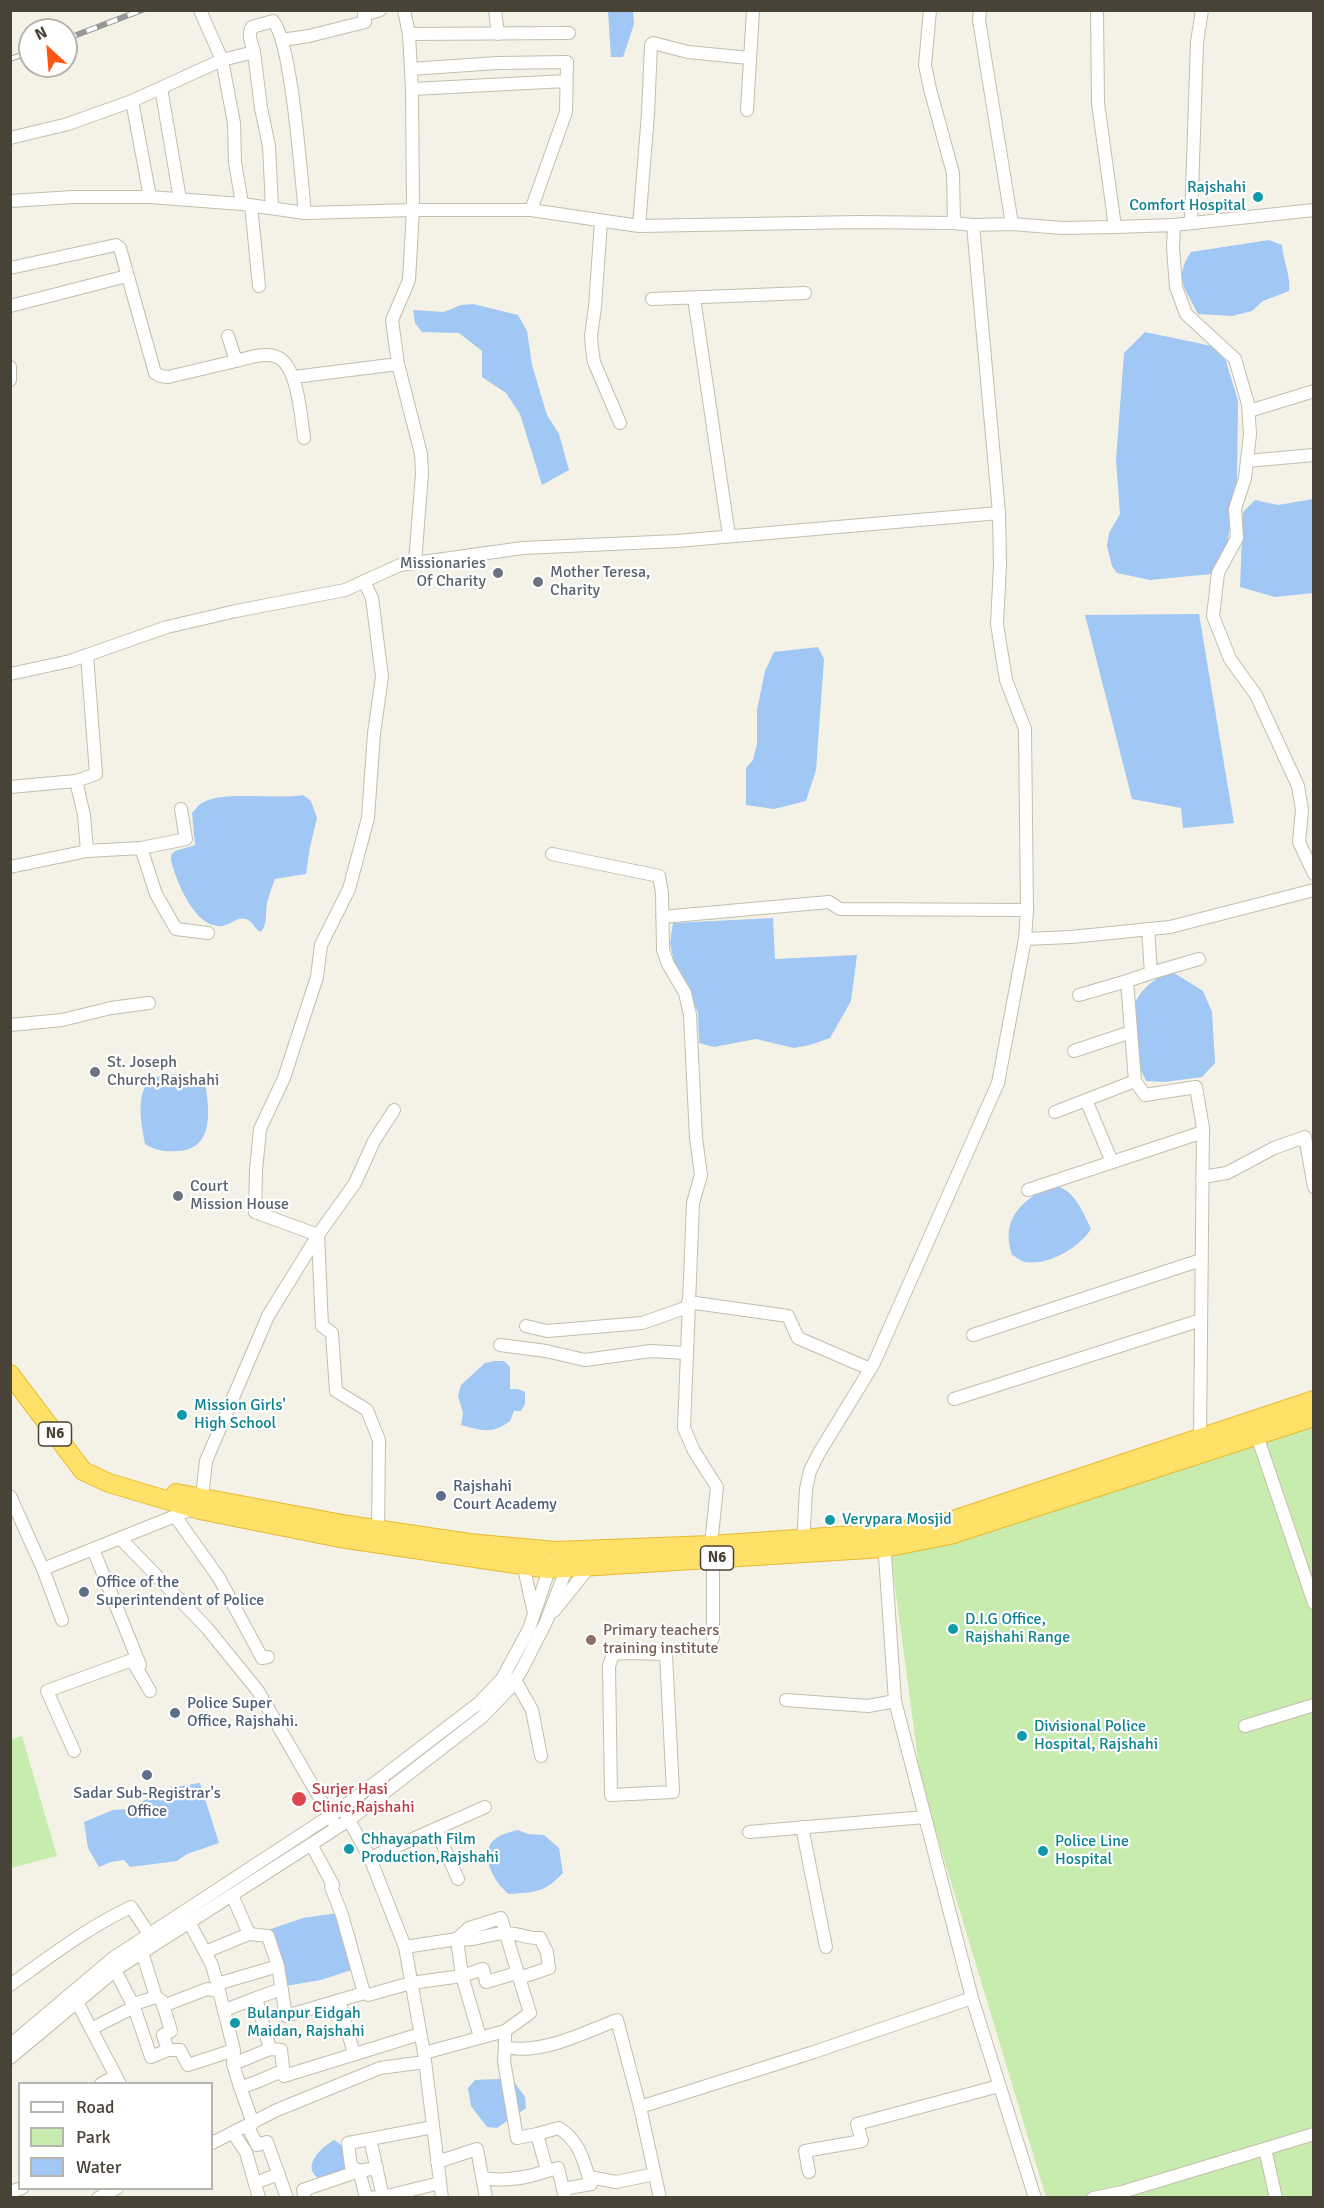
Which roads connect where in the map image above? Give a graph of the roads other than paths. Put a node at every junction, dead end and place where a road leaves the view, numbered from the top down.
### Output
1 (200, 10) edge
2 (380, 10) edge
3 (404, 10) edge
4 (495, 10) edge
5 (753, 10) edge
6 (930, 10) edge
7 (980, 10) edge
8 (1098, 10) edge
9 (1202, 10) edge
10 (568, 33) dead end
11 (409, 34) junction
12 (498, 34) junction
13 (282, 40) junction
14 (254, 52) junction
15 (749, 58) junction
16 (222, 60) junction
17 (411, 69) junction
18 (567, 81) junction
19 (161, 88) junction
20 (412, 89) junction
21 (132, 101) junction
22 (747, 110) dead end
23 (10, 138) edge
24 (150, 197) junction
25 (180, 199) junction
26 (10, 201) edge
27 (247, 204) junction
28 (272, 207) junction
29 (413, 210) junction
30 (531, 210) junction
31 (1314, 210) edge
32 (305, 213) junction
33 (601, 221) junction
34 (1191, 222) junction
35 (954, 223) junction
36 (1012, 224) junction
37 (973, 225) junction
38 (1174, 225) junction
39 (639, 226) junction
40 (1115, 227) junction
41 (10, 268) edge
42 (128, 276) junction
43 (259, 286) dead end
44 (805, 293) dead end
45 (694, 298) junction
46 (652, 299) dead end
47 (10, 306) edge
48 (228, 336) dead end
49 (236, 360) junction
50 (398, 364) junction
51 (10, 367) edge
52 (294, 377) junction
53 (10, 380) edge
54 (1314, 391) edge
55 (1249, 411) junction
56 (620, 423) dead end
57 (304, 438) dead end
58 (1314, 455) edge
59 (1247, 461) junction
60 (999, 513) junction
61 (729, 536) junction
62 (415, 562) junction
63 (364, 581) junction
64 (87, 655) junction
65 (10, 674) edge
66 (76, 781) junction
67 (10, 787) edge
68 (181, 809) dead end
69 (141, 848) junction
70 (87, 851) junction
71 (552, 854) dead end
72 (10, 867) edge
73 (1314, 874) edge
74 (1314, 890) edge
75 (1027, 910) junction
76 (662, 917) junction
77 (1148, 929) junction
78 (208, 933) dead end
79 (1025, 939) junction
80 (1199, 959) dead end
81 (1151, 973) junction
82 (1127, 981) junction
83 (1079, 994) dead end
84 (149, 1003) dead end
85 (10, 1025) edge
86 (1131, 1032) junction
87 (1074, 1051) dead end
88 (1135, 1081) junction
89 (1086, 1100) junction
90 (394, 1110) dead end
91 (1055, 1112) dead end
92 (1203, 1132) junction
93 (1112, 1162) junction
94 (1202, 1177) junction
95 (1314, 1187) edge
96 (1028, 1190) dead end
97 (318, 1235) junction
98 (1201, 1260) junction
99 (688, 1305) junction
100 (1201, 1320) junction
101 (526, 1326) dead end
102 (973, 1335) dead end
103 (500, 1345) dead end
104 (686, 1353) junction
105 (870, 1369) junction
106 (10, 1374) edge
107 (954, 1399) dead end
108 (1314, 1400) edge
109 (1314, 1417) edge
110 (1254, 1428) junction
111 (1200, 1438) junction
112 (10, 1496) edge
113 (199, 1502) junction
114 (175, 1516) junction
115 (378, 1537) junction
116 (120, 1539) junction
117 (884, 1540) junction
118 (803, 1546) junction
119 (93, 1550) junction
120 (573, 1550) junction
121 (555, 1551) junction
122 (712, 1551) junction
123 (523, 1564) junction
124 (590, 1566) junction
125 (558, 1568) junction
126 (43, 1569) junction
127 (1314, 1603) edge
128 (534, 1614) junction
129 (63, 1620) dead end
130 (546, 1622) junction
131 (713, 1638) dead end
132 (613, 1654) joint
133 (268, 1657) dead end
134 (515, 1680) junction
135 (786, 1700) dead end
136 (895, 1701) junction
137 (1314, 1705) edge
138 (1245, 1726) dead end
139 (74, 1751) dead end
140 (541, 1756) dead end
141 (484, 1807) dead end
142 (342, 1808) junction
143 (330, 1815) junction
144 (925, 1817) junction
145 (349, 1820) junction
146 (802, 1827) junction
147 (337, 1828) junction
148 (436, 1829) junction
149 (749, 1832) dead end
150 (311, 1844) junction
151 (370, 1858) junction
152 (458, 1879) dead end
153 (232, 1895) junction
154 (189, 1922) junction
155 (506, 1933) junction
156 (149, 1934) junction
157 (249, 1934) junction
158 (457, 1939) junction
159 (405, 1947) junction
160 (826, 1947) dead end
161 (142, 1952) junction
162 (205, 1952) junction
163 (278, 1966) junction
164 (116, 1970) junction
165 (518, 1975) junction
166 (462, 1976) junction
167 (411, 1983) junction
168 (10, 1985) edge
169 (218, 1987) junction
170 (282, 1989) junction
171 (364, 1993) junction
172 (256, 1998) junction
173 (972, 1998) junction
174 (339, 2000) junction
175 (160, 2001) junction
176 (77, 2002) junction
177 (134, 2005) junction
178 (225, 2010) junction
179 (91, 2029) junction
180 (505, 2031) junction
181 (420, 2034) junction
182 (480, 2037) junction
183 (10, 2045) edge
184 (505, 2046) junction
185 (270, 2049) junction
186 (168, 2050) junction
187 (234, 2050) junction
188 (354, 2054) junction
189 (10, 2058) edge
190 (424, 2058) junction
191 (233, 2064) junction
192 (283, 2071) junction
193 (118, 2080) edge
194 (999, 2086) junction
195 (240, 2087) junction
196 (640, 2107) junction
197 (250, 2124) junction
198 (433, 2127) junction
199 (232, 2133) junction
200 (537, 2134) junction
201 (1314, 2134) edge
202 (370, 2139) junction
203 (213, 2142) edge
204 (1265, 2149) junction
205 (437, 2162) junction
206 (377, 2168) junction
207 (547, 2170) junction
208 (359, 2171) junction
209 (809, 2172) dead end
210 (279, 2174) junction
211 (655, 2174) junction
212 (589, 2177) junction
213 (483, 2178) junction
214 (255, 2183) junction
215 (440, 2183) junction
216 (113, 2190) edge
217 (564, 2193) edge
218 (99, 2197) edge
219 (383, 2197) edge
220 (259, 2198) edge
221 (287, 2198) edge
222 (305, 2198) edge
223 (366, 2198) edge
224 (442, 2198) edge
225 (486, 2198) edge
226 (660, 2198) edge
227 (1035, 2198) edge
228 (1093, 2198) edge
229 (1276, 2198) edge

1 - 16 street
2 - 13 street
3 - 11 street
4 - 12 street
5 - 15 street
6 - 35 street
7 - 36 street
8 - 40 street
9 - 34 street
10 - 12 street
11 - 12 street
11 - 17 street
13 - 14 street
13 - 32 street
14 - 16 street
14 - 28 street
15 - 22 street
15 - 39 street
16 - 19 street
16 - 27 street
17 - 18 street
17 - 20 street
18 - 20 street
18 - 30 street
19 - 21 street
19 - 25 street
20 - 29 street
21 - 23 street
21 - 24 street
24 - 25 street
24 - 26 street
25 - 27 street
27 - 28 street
27 - 43 street
28 - 32 street
29 - 30 street
29 - 32 street
29 - 50 street
30 - 33 street
31 - 34 street
33 - 39 street
33 - 56 street
34 - 38 street
35 - 37 street
35 - 39 street
36 - 37 street
36 - 40 street
37 - 60 street
38 - 40 street
38 - 55 street
41 - 42 street
42 - 47 street
42 - 49 street
44 - 45 street
45 - 46 street
45 - 61 street
48 - 49 street
49 - 52 street
50 - 52 street
50 - 62 street
51 - 53 street
52 - 57 street
54 - 55 street
55 - 59 street
58 - 59 street
59 - 73 street
60 - 61 street
60 - 75 street
61 - 62 street
62 - 63 street
63 - 64 street
63 - 97 street
64 - 65 street
64 - 66 street
66 - 67 street
66 - 70 street
68 - 69 street
69 - 70 street
69 - 78 street
70 - 72 street
71 - 76 street
74 - 77 street
75 - 76 street
75 - 79 street
76 - 99 street
77 - 79 street
77 - 81 street
79 - 105 street
80 - 81 street
81 - 82 street
82 - 83 street
82 - 86 street
84 - 85 street
86 - 87 street
86 - 88 street
88 - 89 street
88 - 92 street
89 - 91 street
89 - 93 street
90 - 97 street
92 - 93 street
92 - 94 street
93 - 96 street
94 - 95 street
94 - 98 street
97 - 113 street
97 - 115 street
98 - 100 street
98 - 102 street
99 - 101 street
99 - 104 street
99 - 105 street
100 - 107 street
100 - 111 street
103 - 104 street
104 - 122 street
105 - 118 street
106 - 113 highway, N6
108 - 110 highway, N6
109 - 110 highway, N6
110 - 111 highway, N6
110 - 117 highway, N6
110 - 127 street
111 - 117 highway, N6
112 - 126 street
113 - 114 street
113 - 115 highway, N6
114 - 116 street
114 - 133 street
115 - 121 highway, N6
115 - 123 highway, N6
116 - 119 street
116 - 143 street
117 - 118 highway, N6
117 - 136 street
118 - 122 highway, N6
119 - 126 street
119 - 139 street
120 - 121 highway, N6
120 - 122 highway, N6
120 - 125 street
121 - 125 street
122 - 124 highway, N6
122 - 131 street
123 - 125 highway, N6
123 - 128 street
124 - 125 highway, N6
124 - 130 street
125 - 128 street
125 - 130 street
126 - 129 street
128 - 142 street
130 - 134 street
132 - 132 street
134 - 140 street
134 - 145 street
135 - 136 street
136 - 144 street
137 - 138 street
141 - 148 street
142 - 143 street
142 - 145 street
143 - 147 street
143 - 156 street
144 - 146 street
144 - 173 street
145 - 147 street
145 - 151 street
146 - 149 street
146 - 160 street
147 - 150 street
148 - 151 street
148 - 152 street
150 - 153 street
150 - 171 street
151 - 159 street
153 - 154 street
153 - 157 street
154 - 161 street
154 - 162 street
155 - 158 street
155 - 165 street
155 - 165 street
156 - 168 street
156 - 183 street
157 - 162 street
157 - 163 street
158 - 159 street
158 - 166 street
159 - 167 street
161 - 164 street
161 - 175 street
162 - 169 street
163 - 169 street
163 - 170 street
164 - 176 street
164 - 177 street
165 - 166 street
165 - 180 street
166 - 167 street
166 - 182 street
167 - 171 street
167 - 181 street
169 - 175 street
169 - 178 street
170 - 172 street
170 - 174 street
171 - 174 street
172 - 178 street
172 - 185 street
173 - 194 street
173 - 196 street
174 - 188 street
175 - 177 street
175 - 186 street
176 - 179 street
176 - 189 street
177 - 179 street
177 - 186 street
178 - 187 street
179 - 193 street
180 - 182 street
180 - 184 street
181 - 188 street
181 - 190 street
182 - 190 street
184 - 196 street
184 - 200 street
185 - 191 street
185 - 192 street
186 - 187 street
187 - 191 street
188 - 192 street
190 - 197 street
190 - 198 street
191 - 195 street
192 - 195 street
194 - 209 street
194 - 227 street
195 - 197 street
196 - 211 street
197 - 199 street
197 - 210 street
198 - 202 street
198 - 205 street
199 - 203 street
199 - 214 street
200 - 207 street
200 - 212 street
201 - 204 street
202 - 206 street
202 - 208 street
204 - 228 street
204 - 229 street
205 - 213 street
205 - 215 street
206 - 208 street
206 - 219 street
207 - 213 street
207 - 217 street
208 - 222 street
208 - 223 street
210 - 214 street
210 - 221 street
211 - 212 street
211 - 226 street
212 - 217 street
213 - 225 street
214 - 220 street
215 - 219 street
215 - 224 street
216 - 218 street
219 - 223 street

